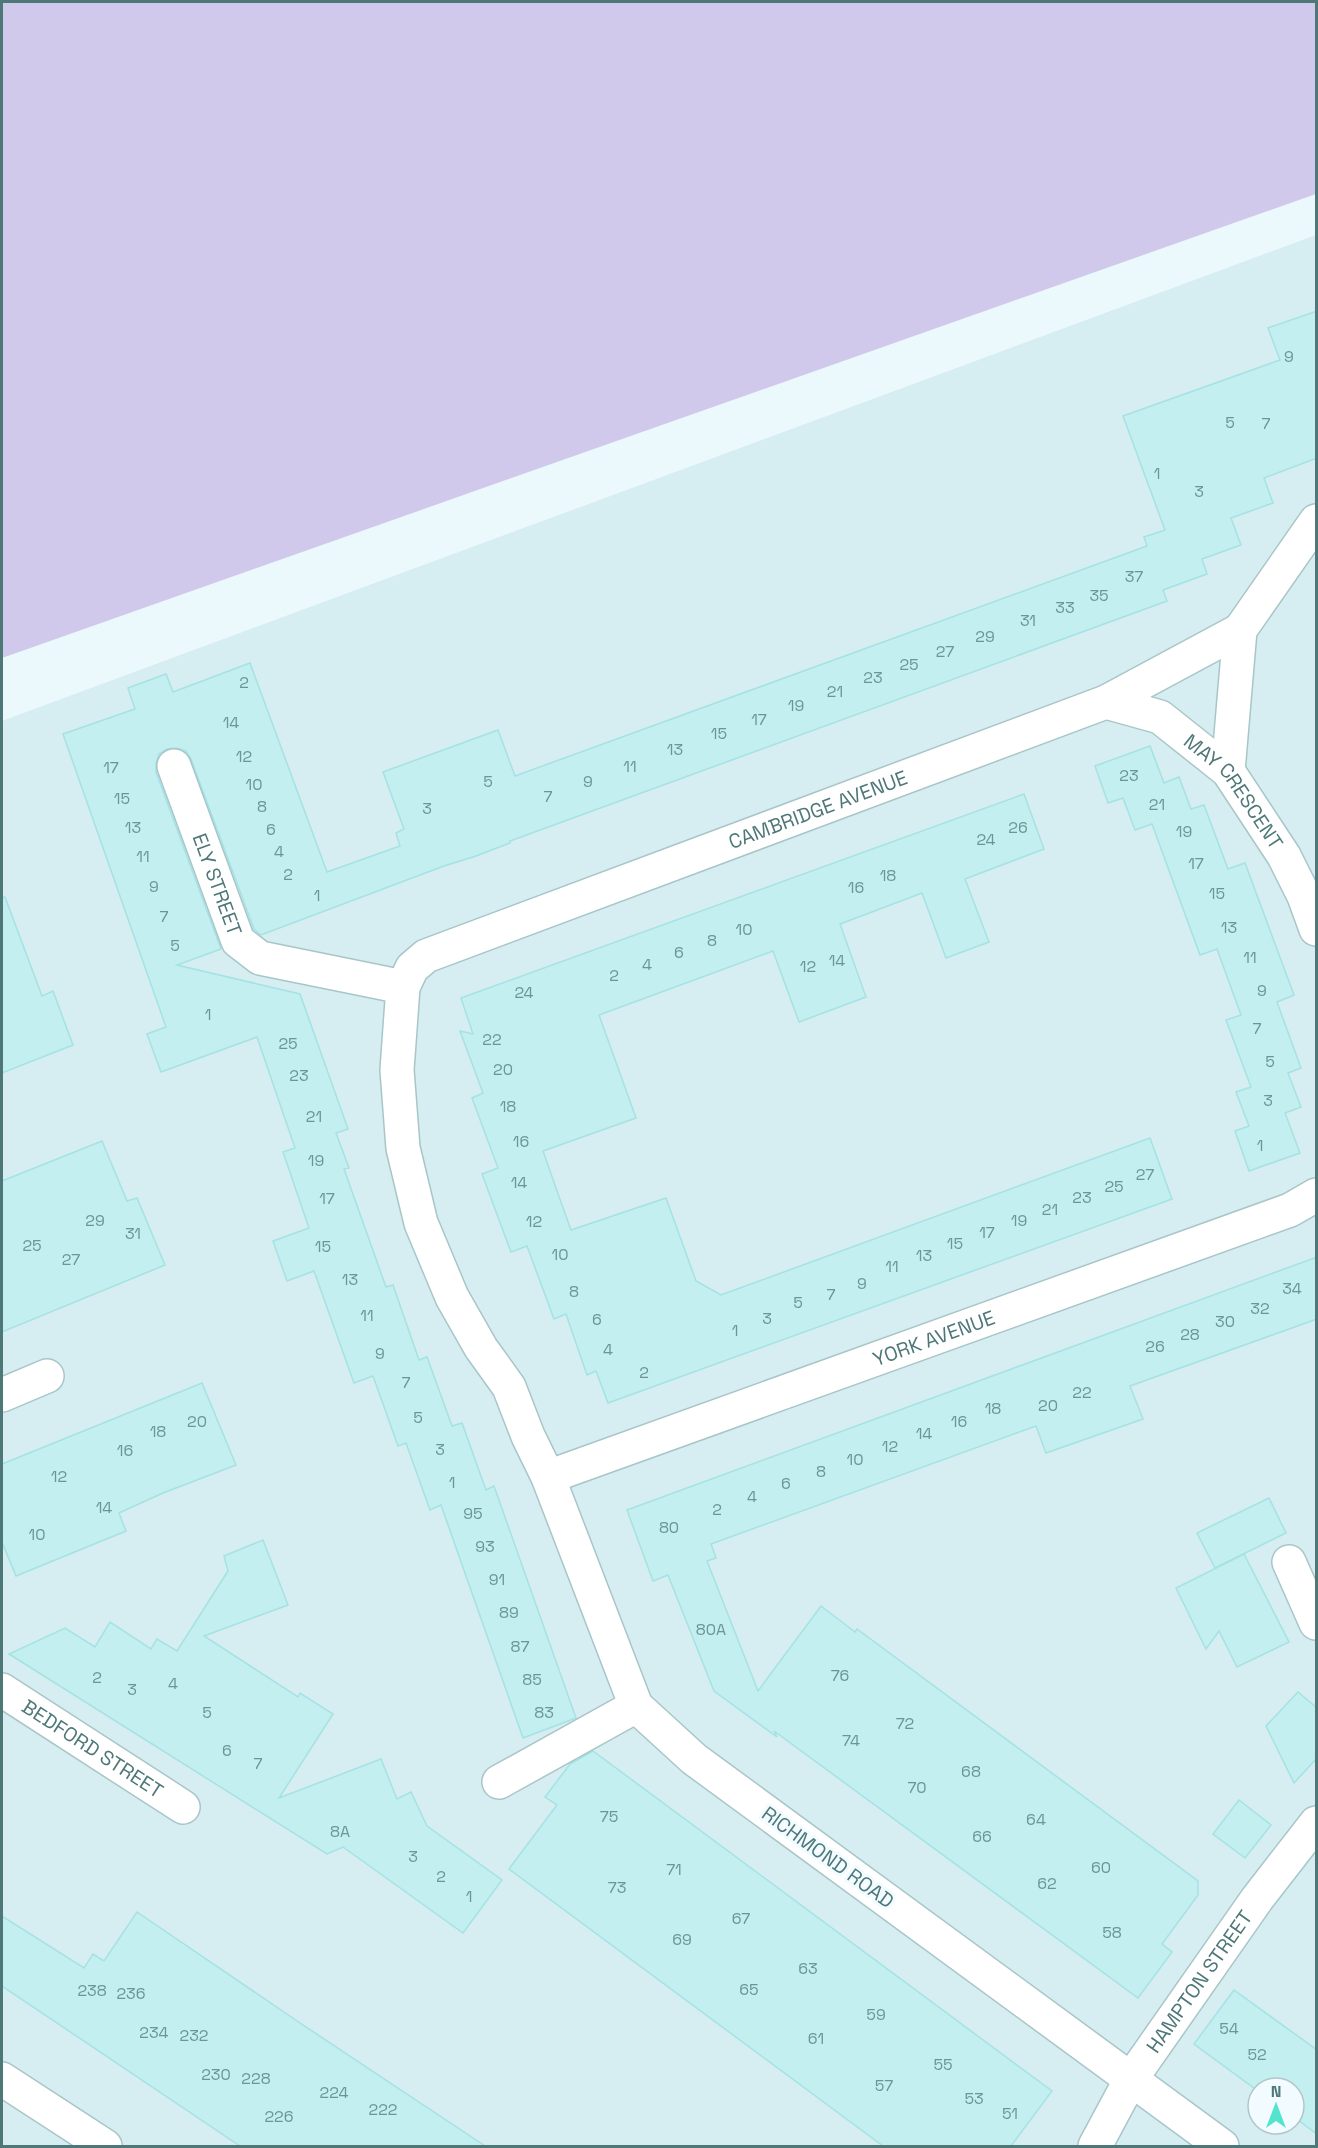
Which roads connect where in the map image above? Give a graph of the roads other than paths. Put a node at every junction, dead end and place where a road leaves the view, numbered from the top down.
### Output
1 (1317, 521) edge
2 (1240, 630) junction
3 (1106, 702) junction
4 (174, 766) dead end
5 (1228, 771) junction
6 (1317, 929) edge
7 (403, 987) junction
8 (1317, 1195) edge
9 (47, 1376) dead end
10 (2, 1395) edge
11 (548, 1477) junction
12 (1289, 1562) dead end
13 (1317, 1623) edge
14 (2, 1690) edge
15 (636, 1706) junction
16 (499, 1782) dead end
17 (183, 1807) dead end
18 (1317, 1823) edge
19 (2, 2079) edge
20 (1131, 2079) junction
21 (86, 2141) edge
22 (1095, 2146) edge
23 (1222, 2146) edge

1 - 2 street
2 - 3 street, CAMBRIDGE AVENUE
2 - 5 street
3 - 5 street, MAY CRESCENT
3 - 7 street, CAMBRIDGE AVENUE
4 - 7 street, ELY STREET
5 - 6 street, MAY CRESCENT
7 - 11 street, RICHMOND ROAD
8 - 11 street, YORK AVENUE
9 - 10 street
11 - 15 street, RICHMOND ROAD
12 - 13 street
14 - 17 street, BEDFORD STREET
15 - 16 street
15 - 20 street, RICHMOND ROAD
18 - 20 street, HAMPTON STREET
19 - 21 street
20 - 22 street, HAMPTON STREET
20 - 23 street, RICHMOND ROAD

